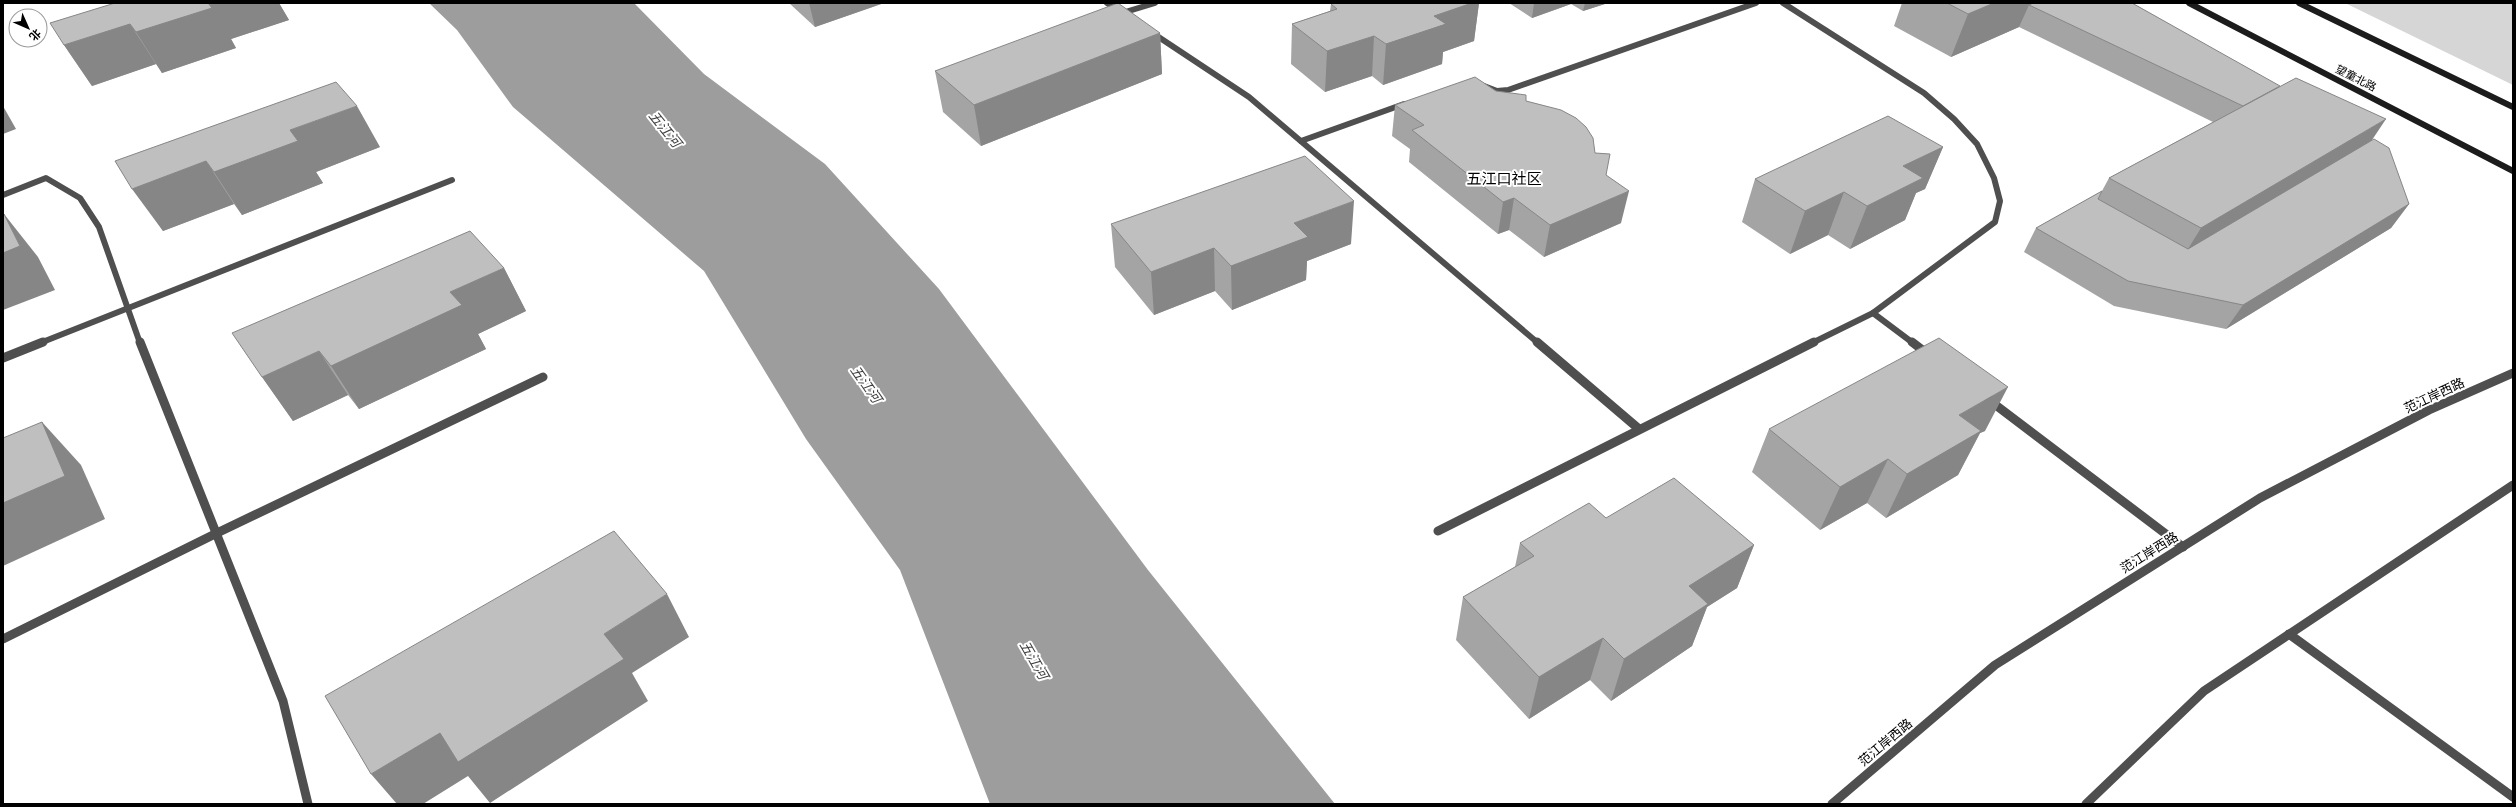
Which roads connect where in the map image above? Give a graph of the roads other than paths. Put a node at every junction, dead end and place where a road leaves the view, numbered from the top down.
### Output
1 (1107, 3) edge
2 (1155, 3) edge
3 (1756, 3) edge
4 (1783, 3) edge
5 (2189, 3) edge
6 (2299, 3) edge
7 (1122, 13) junction
8 (1133, 20) edge
9 (1146, 29) edge
10 (1475, 84) edge
11 (1411, 102) edge
12 (2513, 107) edge
13 (1301, 141) junction
14 (2513, 171) edge
15 (452, 180) dead end
16 (3, 195) edge
17 (127, 310) junction
18 (1873, 313) junction
19 (3, 358) edge
20 (1936, 361) edge
21 (2513, 373) edge
22 (543, 377) dead end
23 (1981, 394) edge
24 (1639, 429) junction
25 (2513, 485) edge
26 (1438, 531) dead end
27 (217, 533) junction
28 (2183, 546) junction
29 (2289, 634) junction
30 (3, 639) edge
31 (2513, 797) edge
32 (308, 804) edge
33 (1832, 804) edge
34 (2086, 804) edge

1 - 7 street
2 - 7 street
3 - 10 street
4 - 18 street
5 - 14 main road, 望童北路
6 - 12 main road
7 - 8 street
9 - 13 street
11 - 13 street
13 - 24 street
15 - 17 street
16 - 17 street
17 - 19 street
17 - 27 street
18 - 20 street
18 - 24 street
21 - 28 street, 范江岸西路
22 - 27 street
23 - 28 street
24 - 26 street
25 - 29 street
27 - 30 street
27 - 32 street
28 - 33 street, 范江岸西路
29 - 31 street
29 - 34 street

